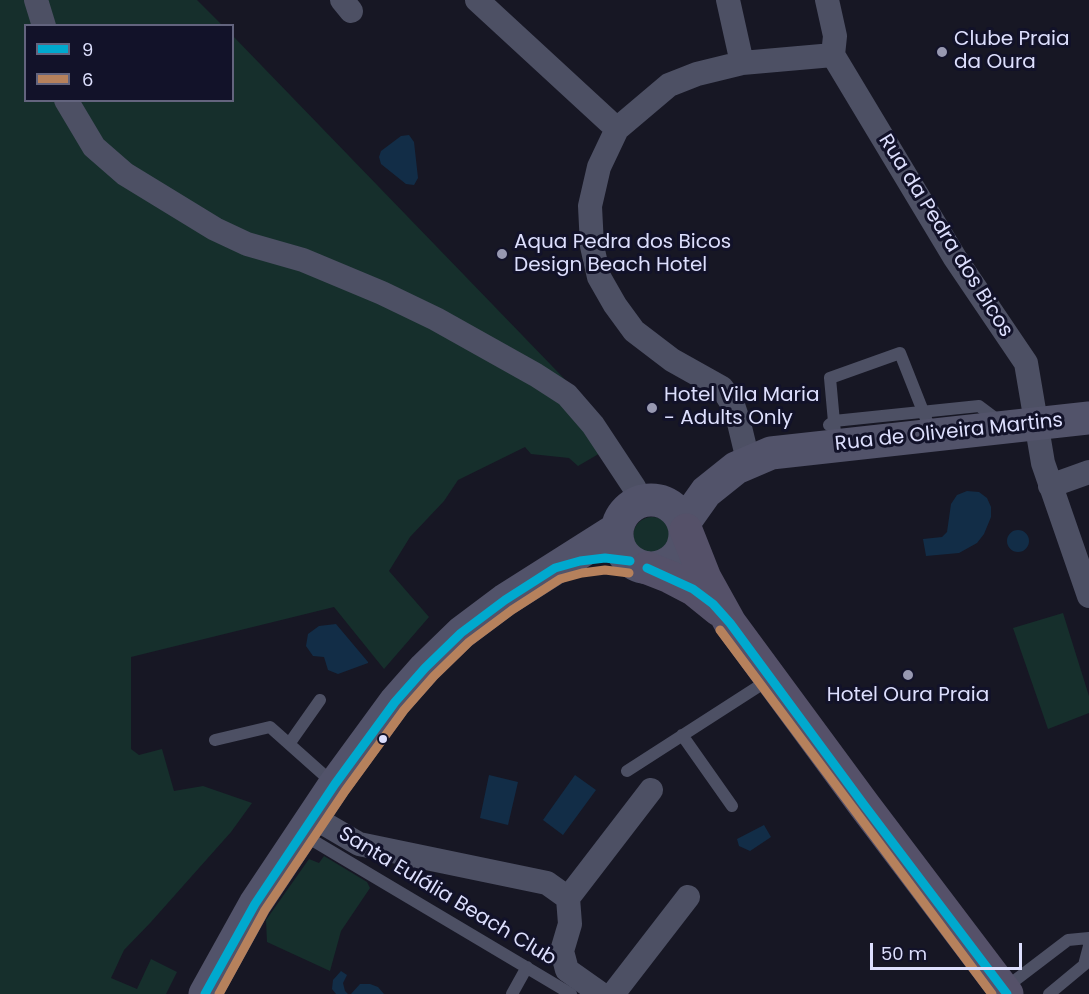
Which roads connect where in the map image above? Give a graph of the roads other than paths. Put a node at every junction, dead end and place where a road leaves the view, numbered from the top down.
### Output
1 (36, 0) edge
2 (477, 0) edge
3 (728, 0) edge
4 (827, 0) edge
5 (43, 24) edge
6 (832, 55) junction
7 (742, 63) junction
8 (67, 102) edge
9 (617, 129) junction
10 (1089, 418) edge
11 (928, 423) junction
12 (1022, 426) junction
13 (826, 438) junction
14 (746, 452) junction
15 (1089, 472) edge
16 (1050, 486) junction
17 (668, 514) junction
18 (617, 529) junction
19 (638, 564) junction
20 (555, 568) junction
21 (1089, 596) edge
22 (730, 622) junction
23 (771, 678) junction
24 (320, 700) dead end
25 (682, 735) junction
26 (215, 740) dead end
27 (289, 744) junction
28 (627, 771) dead end
29 (335, 784) junction
30 (651, 790) dead end
31 (732, 806) dead end
32 (307, 826) junction
33 (688, 897) dead end
34 (568, 898) junction
35 (1089, 938) edge
36 (1089, 946) edge
37 (528, 967) junction
38 (1005, 992) edge
39 (205, 994) edge
40 (512, 994) edge
41 (572, 994) edge
42 (601, 994) edge
43 (613, 994) edge
44 (1049, 994) edge

1 - 5 street
2 - 9 street
3 - 7 street
4 - 6 street
6 - 7 street
6 - 12 street, Rua da Pedra dos Bicos
7 - 9 street
8 - 17 street
9 - 14 street
10 - 12 street, Rua de Oliveira Martins
11 - 12 street, Rua de Oliveira Martins
11 - 13 street, Rua de Oliveira Martins
11 - 13 lane
12 - 16 street, Rua da Pedra dos Bicos
13 - 14 street, Rua de Oliveira Martins
13 - 17 street, Rua de Oliveira Martins
14 - 17 street, Rua de Oliveira Martins
15 - 16 street
16 - 21 street, Rua da Pedra dos Bicos
17 - 18 street
17 - 19 street
17 - 22 main road
18 - 19 street
18 - 20 street
19 - 20 street
19 - 22 main road
20 - 29 street
22 - 23 main road
23 - 25 lane
23 - 38 main road
24 - 27 lane
25 - 28 lane
25 - 31 lane
26 - 27 lane
27 - 29 lane
29 - 32 street
30 - 34 street
32 - 34 street
32 - 37 lane, Santa Eulália Beach Club
32 - 39 street
33 - 43 street
34 - 42 street
35 - 38 lane
36 - 44 lane
37 - 40 lane
37 - 41 lane, Santa Eulália Beach Club

